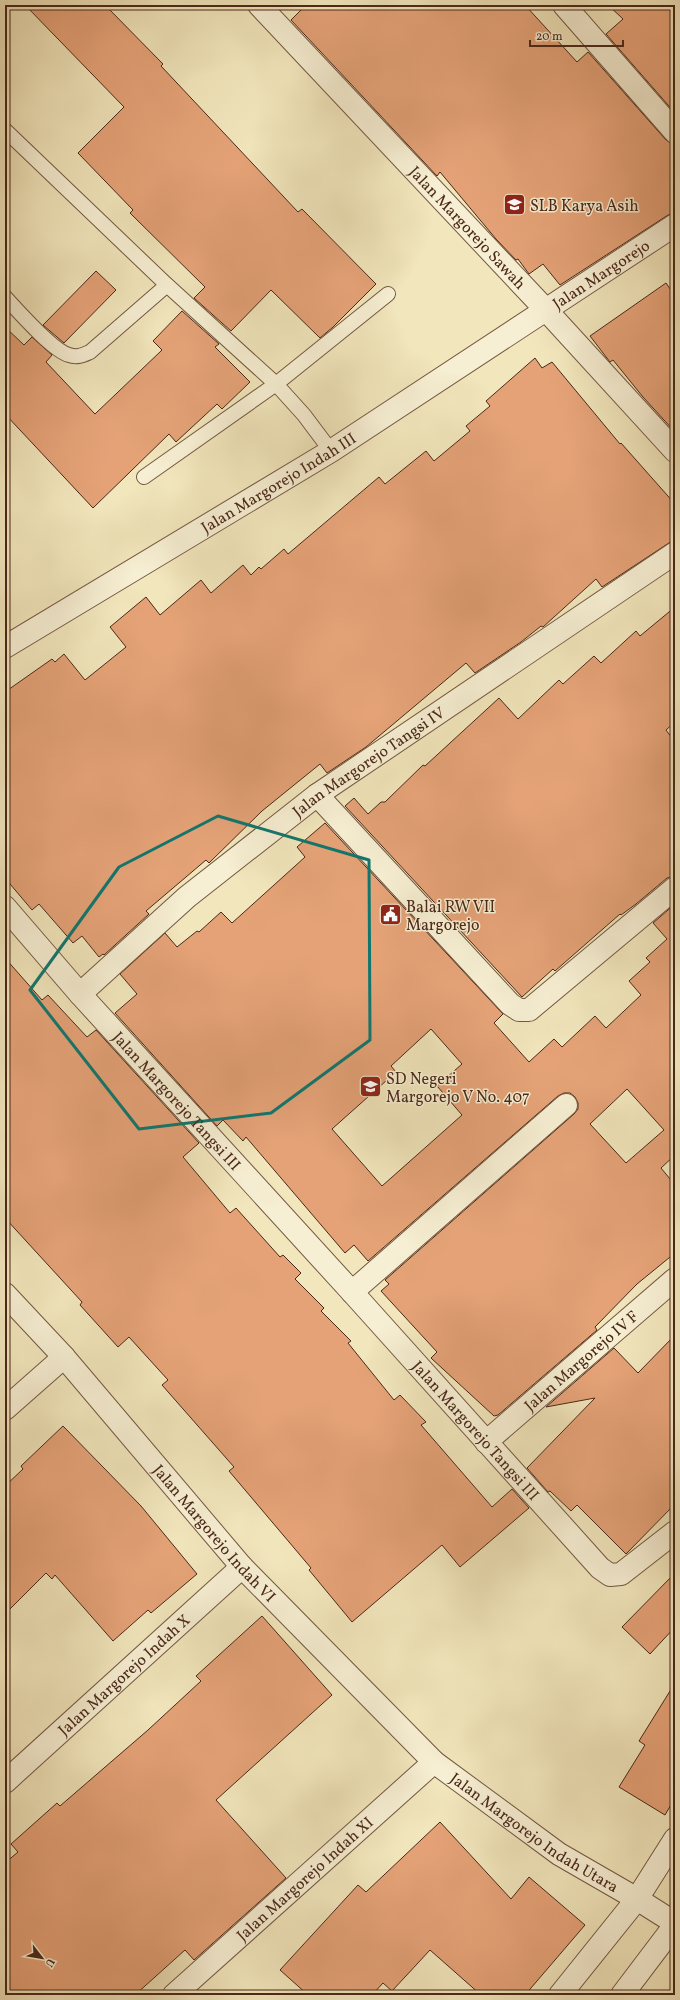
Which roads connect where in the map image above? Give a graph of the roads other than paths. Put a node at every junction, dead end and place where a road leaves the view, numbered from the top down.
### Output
1 (259, 5) edge
2 (564, 5) edge
3 (5, 130) edge
4 (675, 132) edge
5 (675, 225) edge
6 (168, 285) junction
7 (388, 294) dead end
8 (5, 297) edge
9 (546, 310) junction
10 (276, 384) junction
11 (331, 451) junction
12 (675, 451) edge
13 (144, 477) dead end
14 (675, 553) edge
15 (5, 647) edge
16 (317, 795) junction
17 (675, 888) edge
18 (5, 907) edge
19 (80, 994) junction
20 (566, 1105) dead end
21 (673, 1287) edge
22 (352, 1292) junction
23 (5, 1294) edge
24 (64, 1357) junction
25 (5, 1409) edge
26 (486, 1442) junction
27 (675, 1532) edge
28 (242, 1567) junction
29 (434, 1762) junction
30 (5, 1782) edge
31 (675, 1839) edge
32 (637, 1899) junction
33 (675, 1924) edge
34 (174, 1995) edge
35 (560, 1995) edge
36 (622, 1995) edge

1 - 9 street, Jalan Margorejo Sawah
2 - 4 street
3 - 6 lane
5 - 9 street, Jalan Margorejo
6 - 8 lane
6 - 10 lane
7 - 10 lane
9 - 11 street, Jalan Margorejo Indah III
9 - 12 street, Jalan Margorejo Sawah
10 - 11 lane
10 - 13 lane
11 - 15 street, Jalan Margorejo Indah III
14 - 16 street, Jalan Margorejo Tangsi IV
16 - 17 street
16 - 19 street, Jalan Margorejo Tangsi IV
18 - 19 street, Jalan Margorejo Tangsi III
19 - 22 street, Jalan Margorejo Tangsi III
20 - 22 street
21 - 26 street, Jalan Margorejo IV F
22 - 26 street, Jalan Margorejo Tangsi III
23 - 24 street, Jalan Margorejo Indah VI
24 - 25 street
24 - 28 street, Jalan Margorejo Indah VI
26 - 27 street, Jalan Margorejo Tangsi III
28 - 29 street, Jalan Margorejo Indah VI
28 - 30 street, Jalan Margorejo Indah X
29 - 32 street, Jalan Margorejo Indah Utara
29 - 34 street, Jalan Margorejo Indah XI
31 - 32 street, Jalan Margorejo Indah Utara
32 - 33 street, Jalan Margorejo Indah Utara
32 - 35 street, Jalan Margorejo Indah Utara
33 - 36 street, Jalan Margorejo Indah Utara

